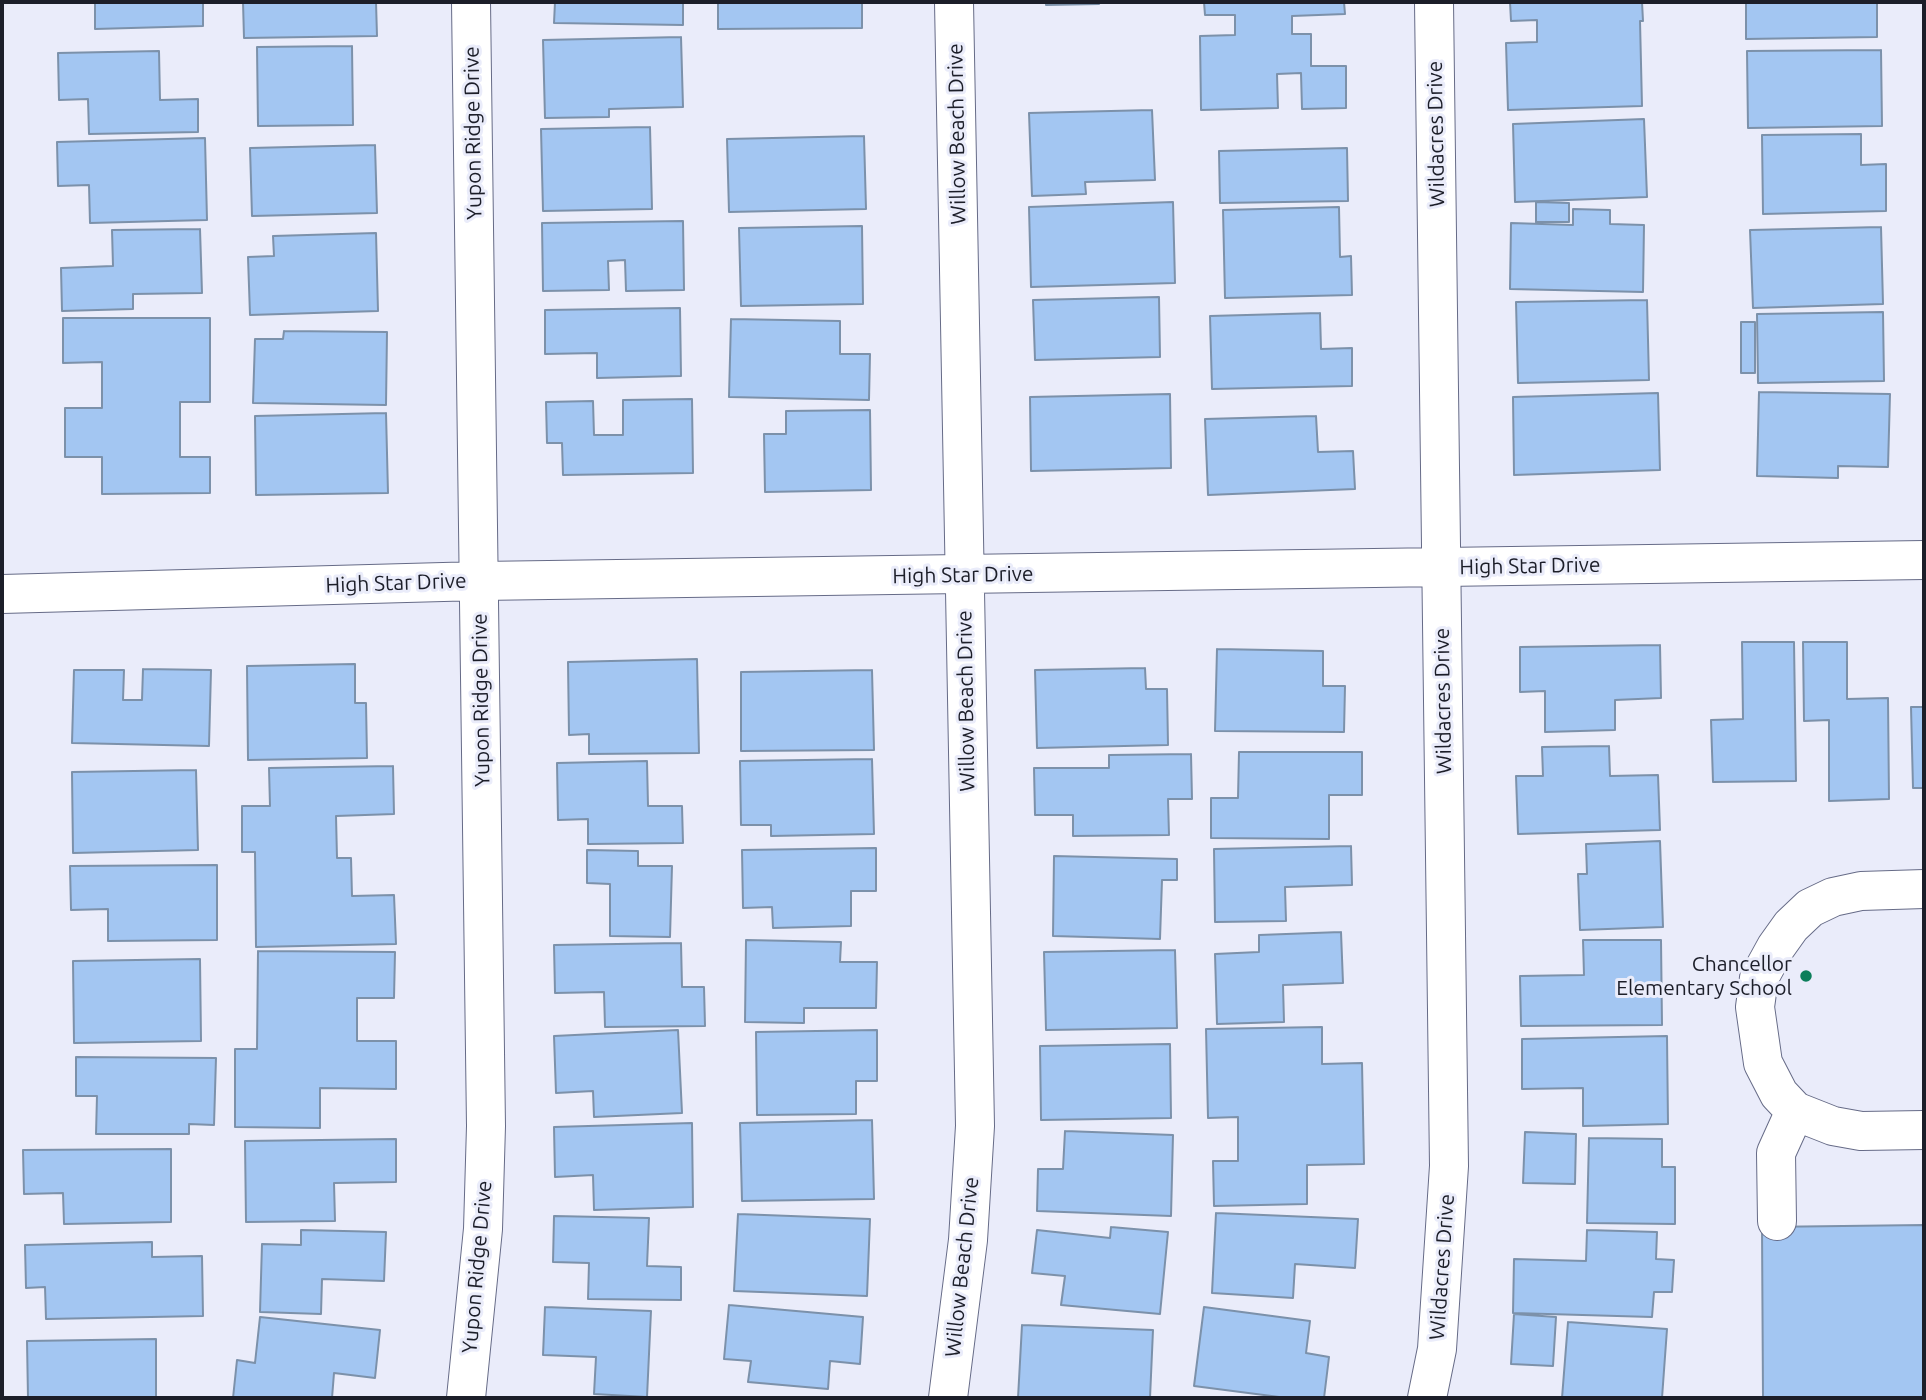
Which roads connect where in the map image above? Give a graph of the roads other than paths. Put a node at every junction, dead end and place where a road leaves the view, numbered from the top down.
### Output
1 (471, 2) edge
2 (954, 2) edge
3 (1434, 2) edge
4 (1924, 560) edge
5 (1442, 569) junction
6 (964, 575) junction
7 (480, 581) junction
8 (2, 594) edge
9 (1924, 889) edge
10 (1795, 1111) junction
11 (1924, 1130) edge
12 (1777, 1222) dead end
13 (466, 1398) edge
14 (948, 1398) edge
15 (1427, 1398) edge

1 - 7 street, Yupon Ridge Drive
2 - 6 street, Willow Beach Drive
3 - 5 street, Wildacres Drive
4 - 5 street, High Star Drive
5 - 6 street, High Star Drive
5 - 15 street, Wildacres Drive
6 - 7 street, High Star Drive
6 - 14 street, Willow Beach Drive
7 - 8 street, High Star Drive
7 - 13 street, Yupon Ridge Drive
9 - 10 street
10 - 11 street
10 - 12 street

